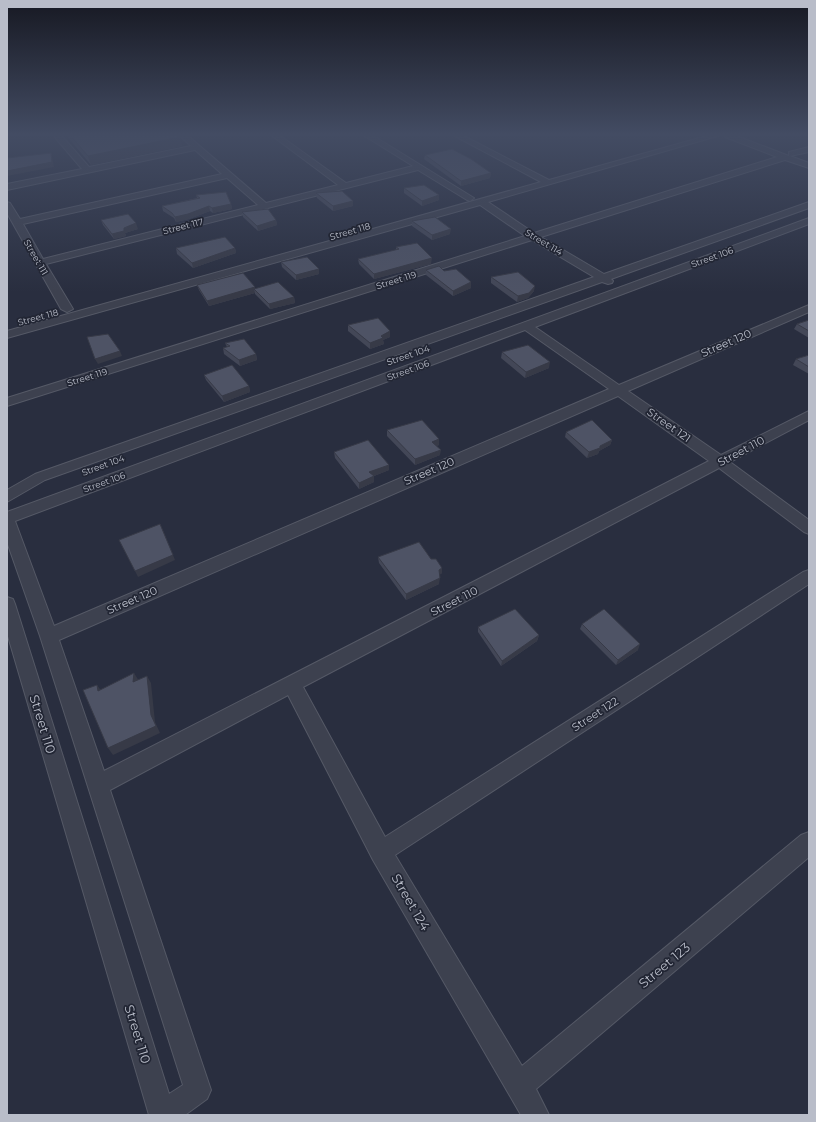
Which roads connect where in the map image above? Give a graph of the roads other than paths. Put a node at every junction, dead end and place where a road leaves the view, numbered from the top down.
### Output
1 (173, 187) edge
2 (242, 187) edge
3 (339, 187) edge
4 (453, 187) edge
5 (511, 187) edge
6 (520, 187) edge
7 (688, 187) edge
8 (470, 198) junction
9 (480, 201) junction
10 (7, 204) edge
11 (809, 205) edge
12 (264, 206) junction
13 (809, 210) edge
14 (792, 214) junction
15 (809, 221) edge
16 (17, 223) junction
17 (809, 229) edge
18 (534, 237) junction
19 (709, 246) junction
20 (723, 253) junction
21 (39, 262) junction
22 (606, 280) junction
23 (641, 287) junction
24 (809, 308) edge
25 (67, 309) junction
26 (7, 326) edge
27 (531, 328) junction
28 (7, 335) edge
29 (412, 350) junction
30 (618, 389) junction
31 (293, 396) junction
32 (7, 402) edge
33 (305, 408) junction
34 (809, 415) edge
35 (155, 441) junction
36 (721, 462) junction
37 (162, 466) junction
38 (7, 498) edge
39 (7, 519) edge
40 (809, 528) edge
41 (809, 576) edge
42 (7, 604) edge
43 (49, 636) junction
44 (292, 684) junction
45 (98, 785) junction
46 (809, 843) edge
47 (381, 852) junction
48 (519, 1086) junction
49 (536, 1115) edge

1 - 16 street
2 - 12 street
3 - 12 street, Street 117
4 - 8 street
5 - 8 street, Street 118
6 - 9 street
7 - 18 street, Street 119
8 - 25 street, Street 118
9 - 18 street, Street 114
9 - 28 street
10 - 16 street, Street 111
11 - 14 street
12 - 21 street, Street 117
13 - 14 street
14 - 19 street
14 - 22 street
15 - 20 street, Street 106
16 - 21 street, Street 111
17 - 23 street
18 - 22 street, Street 114
18 - 32 street, Street 119
19 - 20 street
19 - 22 street
20 - 23 street, Street 106
21 - 25 street, Street 111
22 - 29 street
23 - 27 street
24 - 30 street, Street 120
25 - 26 street, Street 118
27 - 30 street, Street 121
27 - 33 street, Street 106
27 - 37 street
29 - 31 street, Street 104
29 - 35 street
30 - 36 street, Street 121
30 - 43 street, Street 120
31 - 33 street
31 - 35 street, Street 104
33 - 37 street, Street 106
34 - 36 street, Street 110
35 - 38 street
36 - 40 street, Street 121
36 - 44 street, Street 110
37 - 39 street
39 - 43 street, Street 110
41 - 47 street, Street 122
42 - 45 street, Street 110
43 - 45 street, Street 110
44 - 45 street, Street 110
44 - 47 street, Street 124
46 - 48 street, Street 123
47 - 48 street, Street 124
48 - 49 street, Street 124

